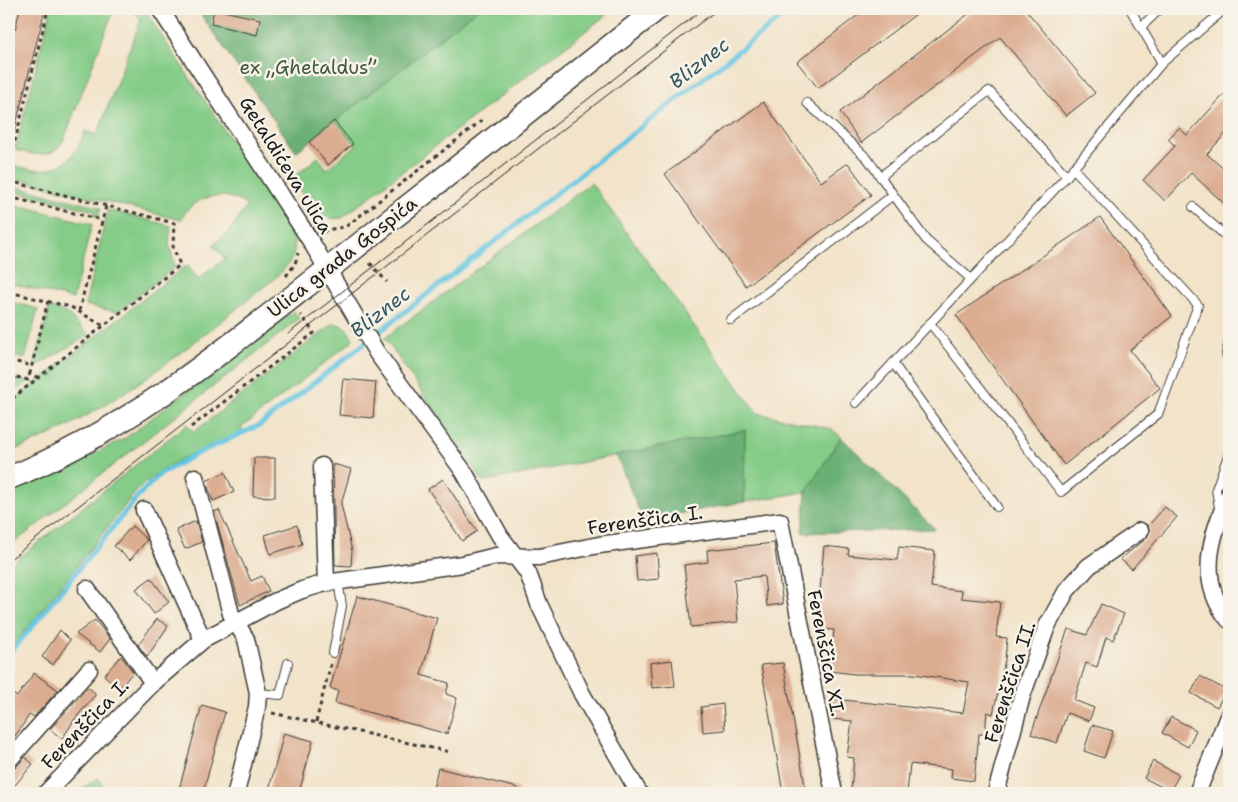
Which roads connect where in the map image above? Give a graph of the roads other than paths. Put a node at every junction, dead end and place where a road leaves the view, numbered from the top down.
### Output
1 (160, 9) edge
2 (657, 9) edge
3 (1130, 9) edge
4 (1160, 9) edge
5 (1225, 9) edge
6 (1142, 27) junction
7 (1162, 63) junction
8 (807, 103) dead end
9 (1074, 168) junction
10 (1067, 176) junction
11 (880, 177) junction
12 (893, 195) junction
13 (1193, 207) dead end
14 (1229, 239) edge
15 (328, 269) junction
16 (971, 279) junction
17 (730, 320) dead end
18 (930, 323) junction
19 (1229, 341) edge
20 (1226, 354) dead end
21 (893, 363) junction
22 (856, 403) dead end
23 (1229, 453) edge
24 (322, 466) dead end
25 (194, 477) dead end
26 (9, 478) edge
27 (1229, 496) edge
28 (997, 507) dead end
29 (144, 510) dead end
30 (1220, 515) junction
31 (780, 521) joint
32 (1140, 531) dead end
33 (516, 556) junction
34 (332, 582) junction
35 (87, 588) dead end
36 (1229, 620) edge
37 (236, 622) junction
38 (203, 640) junction
39 (333, 653) road end
40 (288, 663) dead end
41 (89, 670) dead end
42 (153, 682) junction
43 (258, 693) junction
44 (1229, 714) edge
45 (9, 760) edge
46 (46, 793) edge
47 (236, 793) edge
48 (638, 793) edge
49 (834, 793) edge
50 (996, 793) edge
51 (1197, 793) edge

1 - 15 street, Getaldićeva ulica
2 - 15 street, Ulica grada Gospića
3 - 6 lane
4 - 6 lane
5 - 7 lane
6 - 7 lane
7 - 9 lane
8 - 11 lane
9 - 10 lane
9 - 18 lane
10 - 11 lane
10 - 16 lane
11 - 12 lane
12 - 16 lane
12 - 17 lane
13 - 14 lane
15 - 26 street, Ulica grada Gospića
15 - 33 street, Getaldićeva ulica
16 - 18 lane
18 - 21 lane
19 - 20 lane
21 - 22 lane
21 - 28 lane
23 - 30 lane
24 - 34 street
25 - 37 street
27 - 30 street
29 - 38 street
30 - 36 street
31 - 33 street, Ferenščica I.
31 - 49 street, Ferenščica XI.
32 - 50 street, Ferenščica II.
33 - 34 street, Ferenščica I.
33 - 48 street
34 - 37 street, Ferenščica I.
34 - 39 lane
35 - 42 street, Ferenščica I.
37 - 38 street, Ferenščica I.
37 - 43 street
38 - 42 street, Ferenščica I.
40 - 43 lane
41 - 45 street
42 - 46 street, Ferenščica I.
43 - 47 street
44 - 51 street

